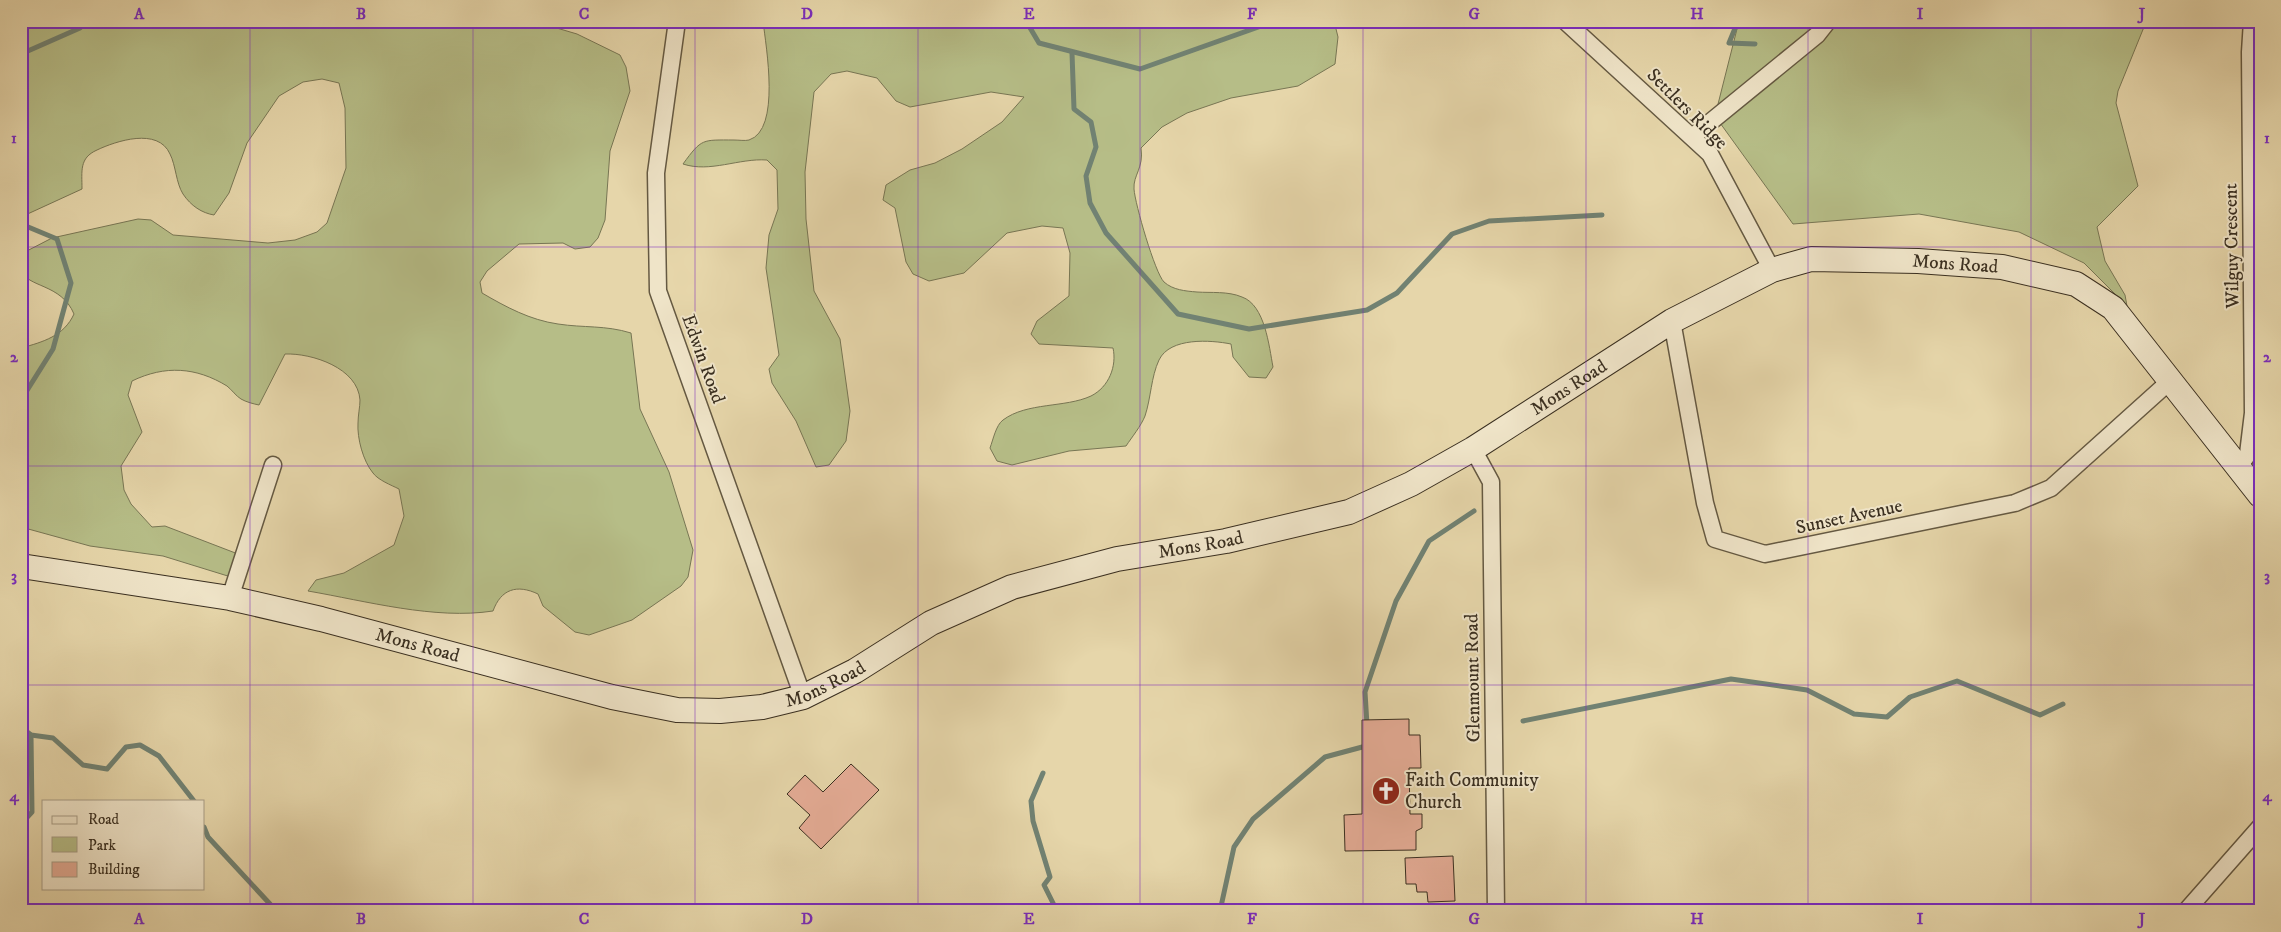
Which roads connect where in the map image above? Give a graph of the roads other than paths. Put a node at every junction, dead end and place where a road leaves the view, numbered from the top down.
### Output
1 (677, 21) edge
2 (1565, 21) edge
3 (1828, 21) edge
4 (2252, 21) edge
5 (1692, 137) junction
6 (1772, 270) junction
7 (1672, 321) junction
8 (2170, 380) junction
9 (1473, 449) junction
10 (274, 465) dead end
11 (2239, 467) junction
12 (2260, 495) edge
13 (21, 566) edge
14 (230, 598) junction
15 (803, 697) junction
16 (2260, 827) edge
17 (1496, 911) edge
18 (2186, 911) edge

1 - 15 street, Edwin Road
2 - 5 street, Settlers Ridge
3 - 5 street
4 - 11 street, Wilguy Crescent
5 - 6 street, Settlers Ridge
6 - 7 main road, Mons Road
6 - 8 main road, Mons Road
7 - 8 street, Sunset Avenue
7 - 9 main road, Mons Road
8 - 11 main road, Mons Road
9 - 15 main road, Mons Road
9 - 17 street, Glenmount Road
10 - 14 street
11 - 12 main road, Mons Road
13 - 14 main road, Mons Road
14 - 15 main road, Mons Road
16 - 18 street

